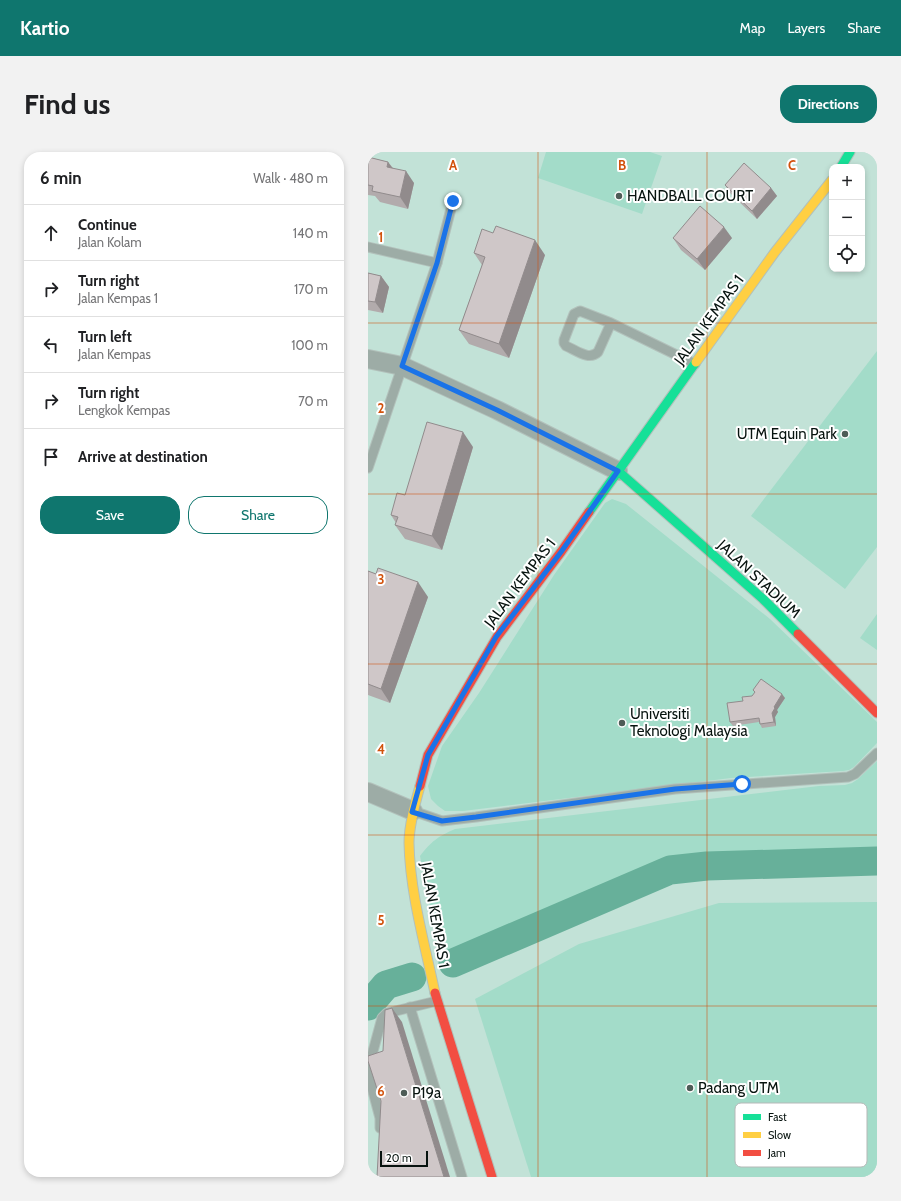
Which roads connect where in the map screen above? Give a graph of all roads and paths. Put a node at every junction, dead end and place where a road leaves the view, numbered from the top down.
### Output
1 (850, 152) edge
2 (843, 164) edge
3 (829, 184) edge
4 (453, 201) dead end
5 (368, 247) edge
6 (437, 263) junction
7 (611, 323) junction
8 (368, 359) edge
9 (695, 364) junction
10 (402, 366) junction
11 (368, 468) edge
12 (618, 471) junction
13 (877, 713) edge
14 (877, 753) edge
15 (368, 792) edge
16 (412, 812) junction
17 (437, 1001) junction
18 (410, 1007) junction
19 (380, 1140) edge
20 (462, 1177) edge
21 (492, 1177) edge

1 - 2 street
3 - 9 street, JALAN KEMPAS 1
4 - 6 lane
5 - 6 lane
6 - 10 lane
7 - 7 lane
7 - 9 lane
8 - 10 street
9 - 12 street, JALAN KEMPAS 1
10 - 11 lane
10 - 12 street
12 - 13 street, JALAN STADIUM
12 - 16 street, JALAN KEMPAS 1
14 - 16 lane
15 - 16 street
16 - 17 street, JALAN KEMPAS 1
17 - 18 lane
17 - 21 street, JALAN KEMPAS 1
18 - 19 lane
18 - 20 lane

